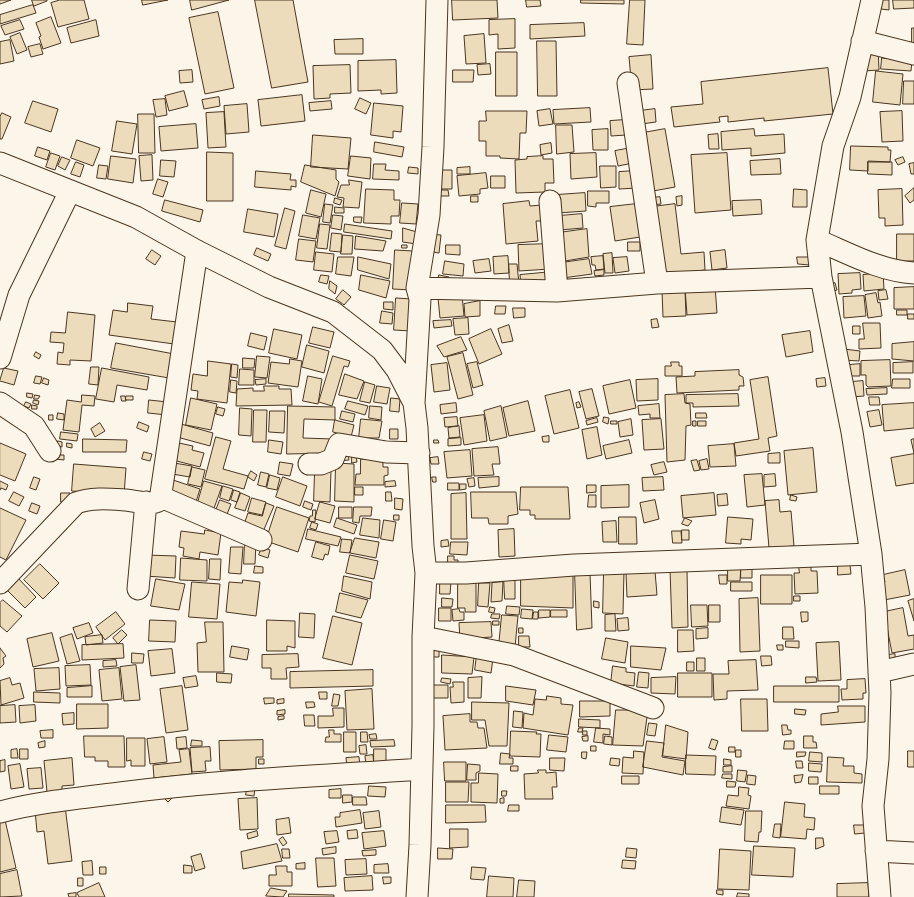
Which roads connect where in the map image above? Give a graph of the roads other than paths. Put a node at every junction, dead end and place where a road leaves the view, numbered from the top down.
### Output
1 (438, 0) edge
2 (872, 0) edge
3 (862, 41) junction
4 (914, 54) edge
5 (628, 83) dead end
6 (0, 163) edge
7 (70, 191) junction
8 (550, 201) dead end
9 (817, 240) junction
10 (197, 251) junction
11 (914, 273) edge
12 (821, 277) junction
13 (657, 283) junction
14 (416, 288) junction
15 (557, 291) junction
16 (0, 358) edge
17 (0, 403) edge
18 (414, 403) junction
19 (50, 451) dead end
20 (419, 453) junction
21 (309, 464) dead end
22 (153, 500) junction
23 (261, 540) dead end
24 (871, 554) junction
25 (426, 573) junction
26 (0, 583) edge
27 (138, 589) dead end
28 (423, 637) junction
29 (914, 664) edge
30 (879, 672) junction
31 (654, 708) dead end
32 (422, 769) junction
33 (0, 812) edge
34 (876, 851) junction
35 (914, 853) edge
36 (417, 897) edge
37 (880, 897) edge

1 - 14 street
2 - 3 street
3 - 4 street
3 - 9 street
5 - 13 street
6 - 7 street
7 - 10 street
7 - 16 street
8 - 15 street
9 - 11 street
9 - 12 street
10 - 18 street
10 - 22 street
12 - 13 street
12 - 24 street
13 - 15 street
14 - 15 street
14 - 18 street
17 - 19 street
18 - 20 street
20 - 21 street
20 - 25 street
22 - 23 street
22 - 26 street
22 - 27 street
24 - 25 street
24 - 30 street
25 - 28 street
28 - 31 street
28 - 32 street
29 - 30 street
30 - 34 street
32 - 33 street
32 - 36 street
34 - 35 street
34 - 37 street

